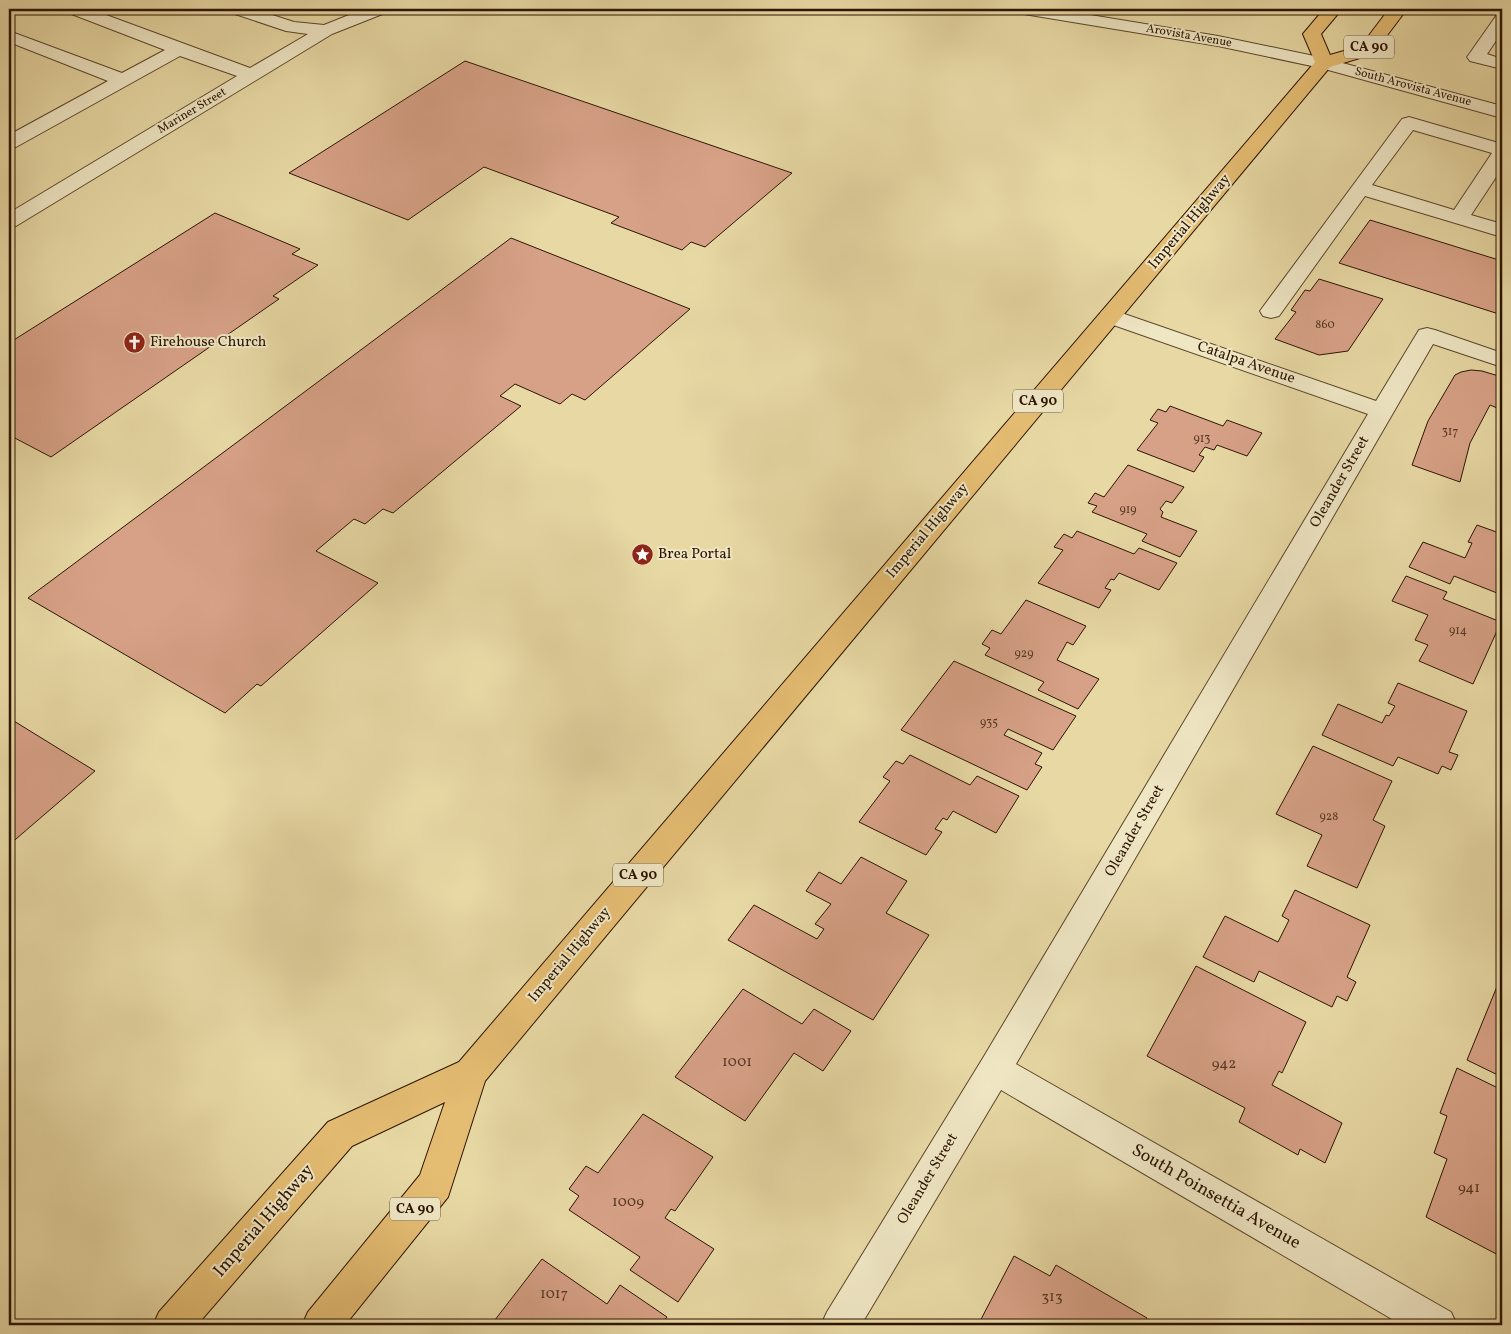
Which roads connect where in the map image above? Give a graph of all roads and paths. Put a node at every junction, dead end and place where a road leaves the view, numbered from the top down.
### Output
1 (76, 9) edge
2 (238, 9) edge
3 (379, 9) edge
4 (1024, 9) edge
5 (1333, 9) edge
6 (1398, 9) edge
7 (1502, 20) edge
8 (326, 30) junction
9 (9, 36) edge
10 (179, 49) junction
11 (1324, 63) junction
12 (1502, 64) edge
13 (251, 75) junction
14 (123, 80) junction
15 (1502, 112) edge
16 (9, 143) edge
17 (1502, 151) edge
18 (1360, 188) junction
19 (1459, 218) junction
20 (9, 222) edge
21 (1502, 231) edge
22 (1271, 311) dead end
23 (1110, 316) junction
24 (1502, 360) edge
25 (1382, 411) junction
26 (994, 1069) junction
27 (471, 1073) junction
28 (172, 1325) edge
29 (321, 1325) edge
30 (840, 1325) edge
31 (1438, 1325) edge

1 - 10 street
2 - 8 street
3 - 8 street, Mariner Street
4 - 11 street, Arovista Avenue
5 - 11 main road, CA 90
6 - 11 main road, CA 90
7 - 12 street
8 - 13 street, Mariner Street
9 - 14 street
10 - 13 street
10 - 14 street
11 - 15 street, South Arovista Avenue
11 - 23 main road, Imperial Highway / CA 90
13 - 20 street, Mariner Street
14 - 16 street
17 - 18 street
17 - 19 street
18 - 19 street
18 - 22 street
19 - 21 street
23 - 25 street, Catalpa Avenue
23 - 27 main road, Imperial Highway / CA 90
24 - 25 street, Oleander Street
25 - 26 street, Oleander Street
26 - 30 street, Oleander Street
26 - 31 street, South Poinsettia Avenue
27 - 28 main road, Imperial Highway / CA 90
27 - 29 main road, Imperial Highway / CA 90

